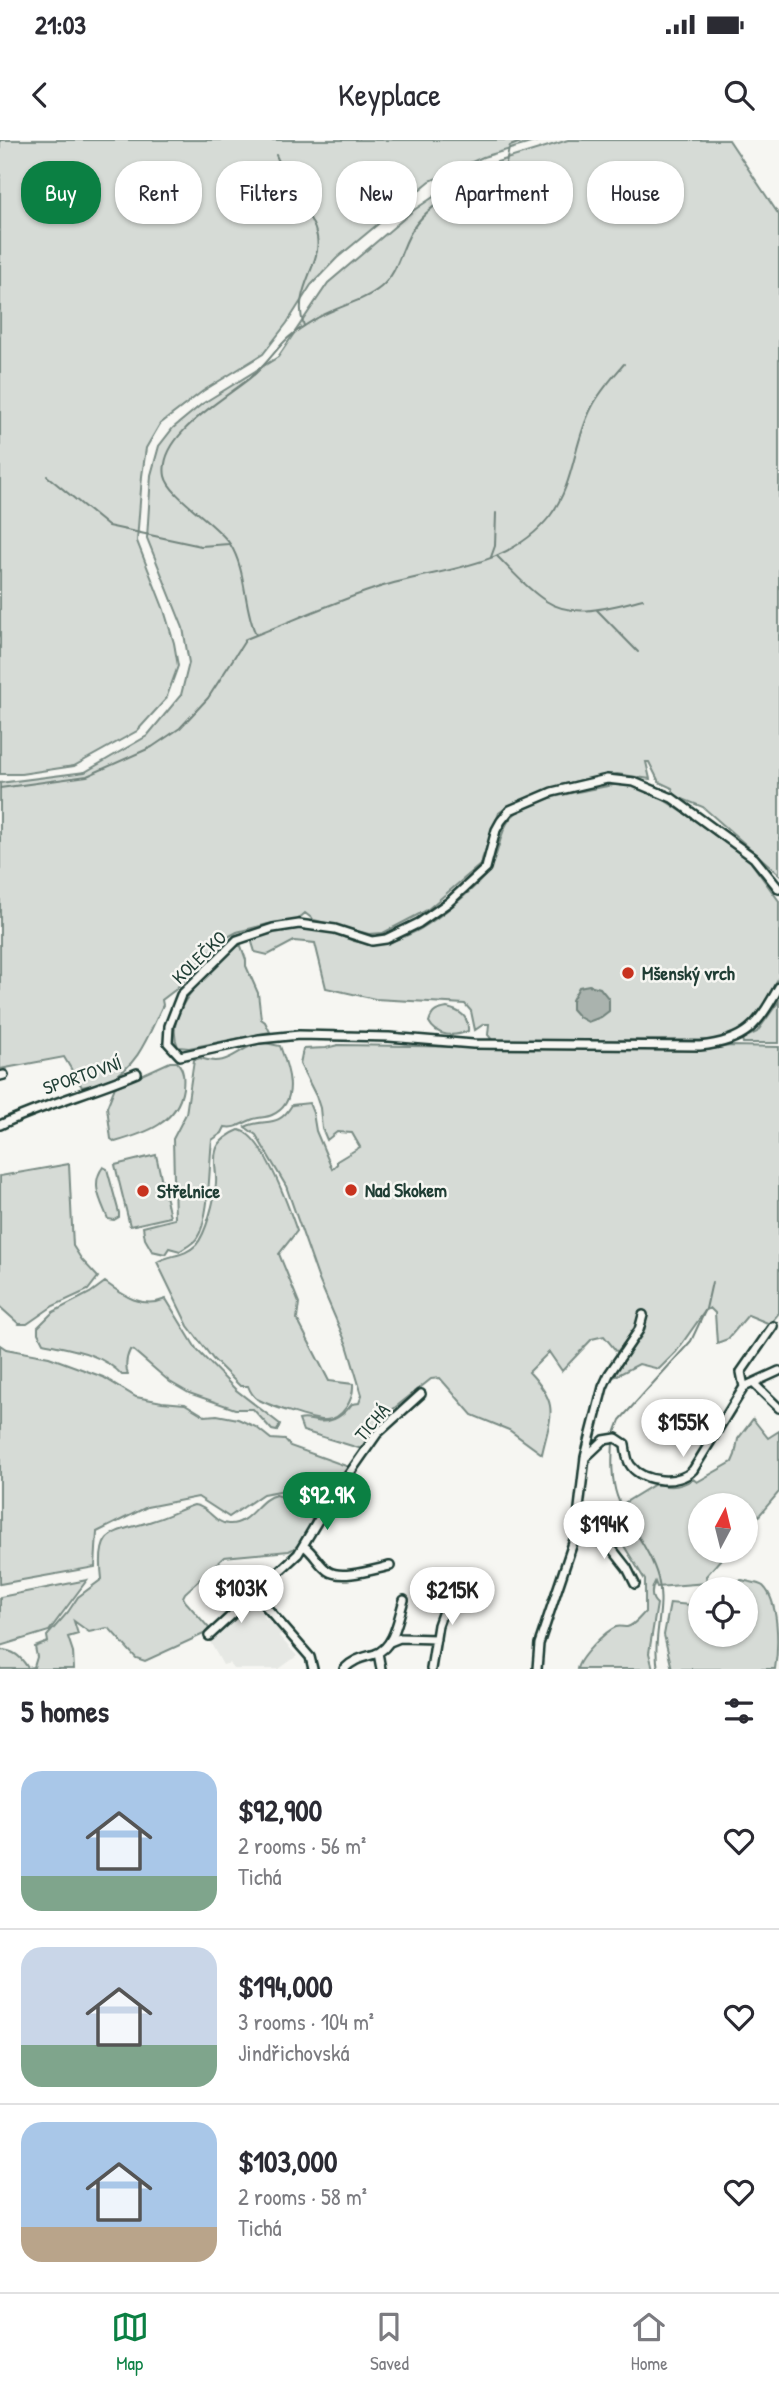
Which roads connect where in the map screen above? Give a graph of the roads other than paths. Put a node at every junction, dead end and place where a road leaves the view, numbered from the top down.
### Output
1 (779, 889) edge
2 (779, 987) edge
3 (136, 1073) dead end
4 (1, 1124) edge
5 (643, 1315) dead end
6 (773, 1326) dead end
7 (779, 1371) edge
8 (753, 1383) junction
9 (744, 1387) junction
10 (421, 1394) dead end
11 (779, 1408) edge
12 (585, 1457) junction
13 (576, 1534) junction
14 (304, 1546) junction
15 (390, 1566) dead end
16 (454, 1580) dead end
17 (635, 1584) dead end
18 (254, 1593) junction
19 (404, 1600) dead end
20 (209, 1636) dead end
21 (436, 1639) junction
22 (390, 1642) junction
23 (378, 1653) junction
24 (537, 1658) junction
25 (313, 1669) edge
26 (344, 1669) edge
27 (381, 1669) edge
28 (431, 1669) edge
29 (528, 1669) edge
30 (537, 1669) edge

1 - 2 street, KOLEČKO
3 - 4 street, SPORTOVNÍ
5 - 12 street
6 - 9 street
7 - 8 street
8 - 9 street
8 - 11 street
9 - 12 street
10 - 14 street, TICHÁ
12 - 13 street
13 - 17 street
13 - 24 street
14 - 15 street
14 - 18 street, TICHÁ
16 - 21 street
18 - 20 street, TICHÁ
18 - 25 street
19 - 22 street
21 - 22 street
21 - 28 street
22 - 23 street
23 - 26 street
23 - 27 street
24 - 29 street
24 - 30 street

